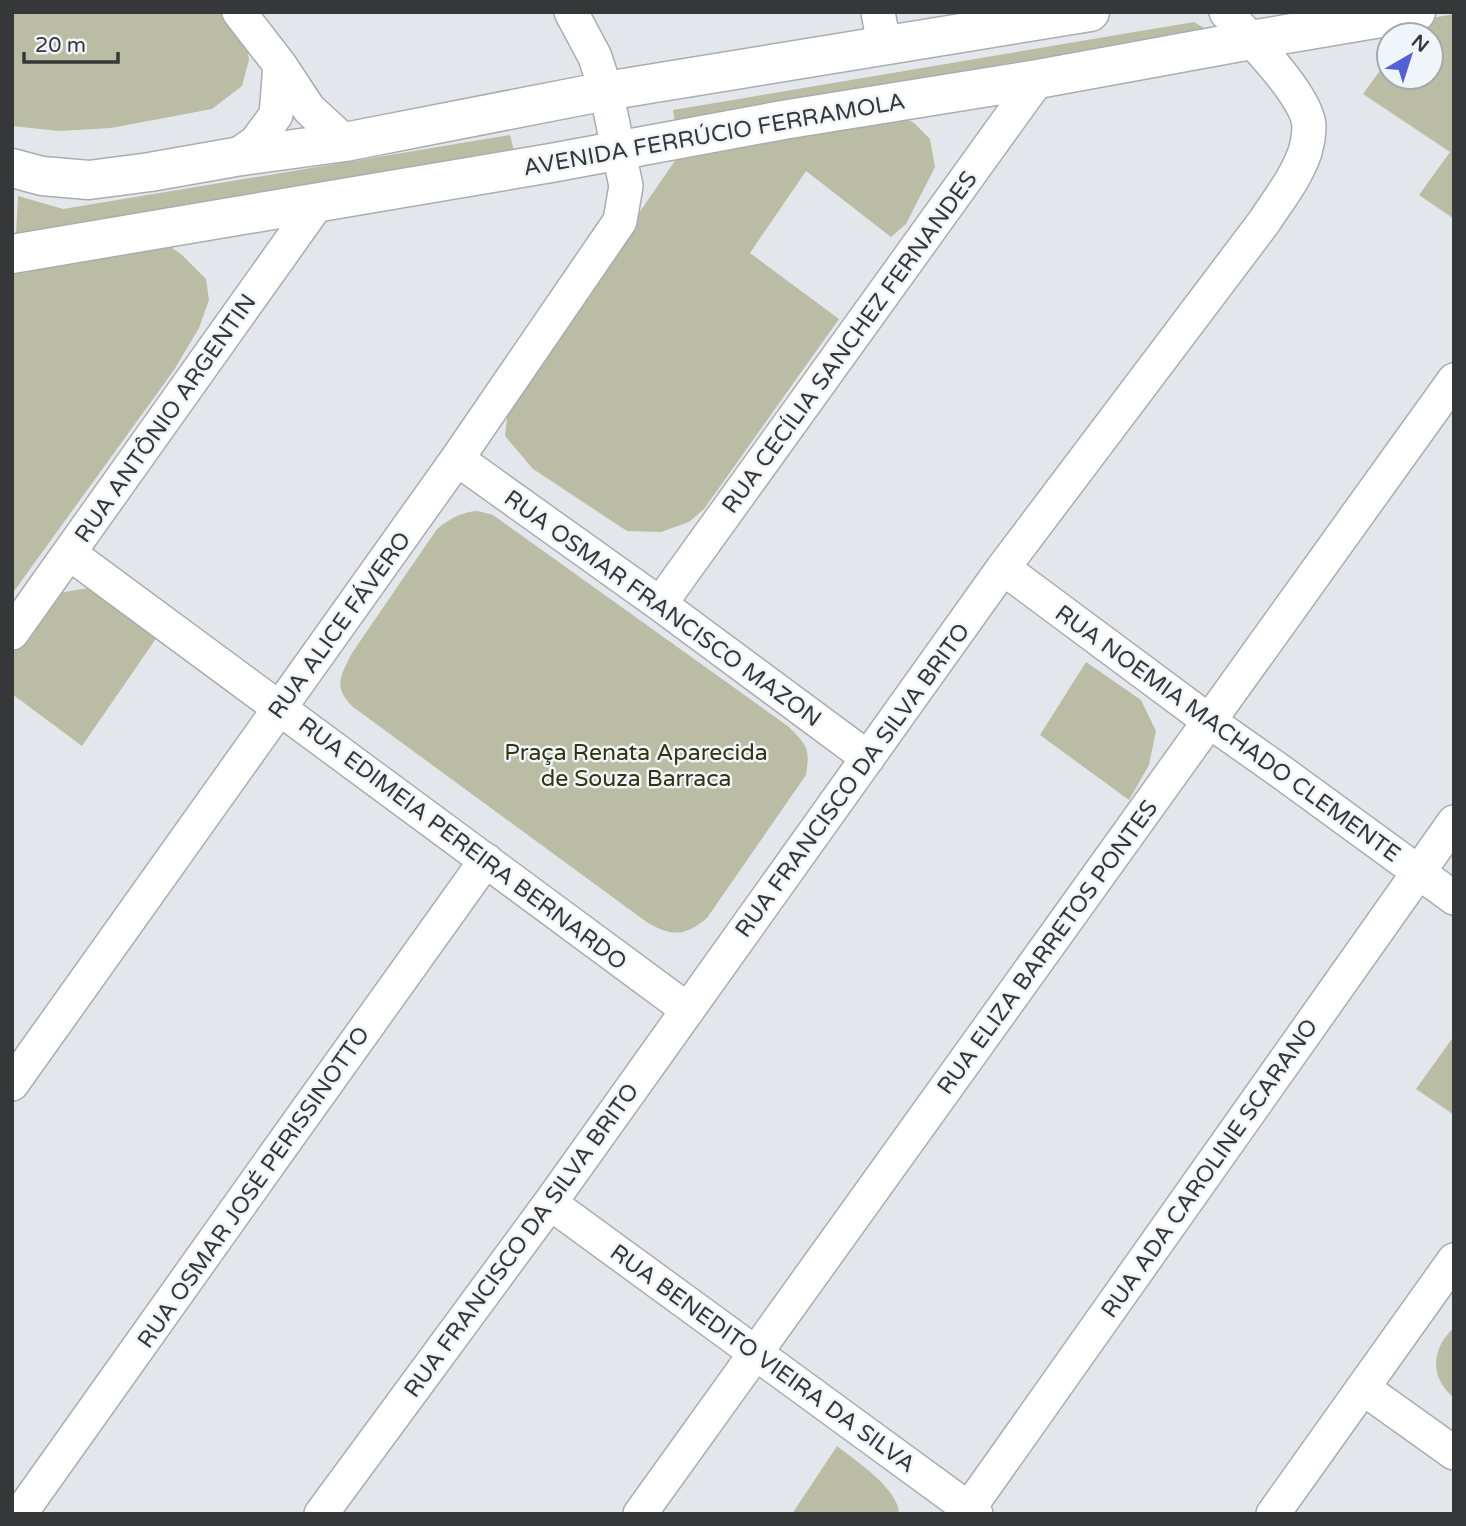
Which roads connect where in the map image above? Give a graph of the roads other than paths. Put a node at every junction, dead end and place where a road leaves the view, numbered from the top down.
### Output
1 (239, 12) edge
2 (571, 12) edge
3 (1090, 12) edge
4 (1416, 12) edge
5 (1238, 26) edge
6 (881, 29) edge
7 (280, 65) junction
8 (1038, 79) junction
9 (606, 91) junction
10 (345, 142) junction
11 (619, 150) junction
12 (235, 157) junction
13 (12, 168) edge
14 (317, 204) junction
15 (12, 254) edge
16 (1454, 380) edge
17 (457, 459) junction
18 (69, 552) junction
19 (1003, 568) junction
20 (660, 604) junction
21 (12, 633) edge
22 (280, 707) junction
23 (1209, 722) junction
24 (868, 758) junction
25 (1454, 822) edge
26 (486, 860) junction
27 (1418, 872) junction
28 (1454, 898) edge
29 (688, 1010) junction
30 (12, 1084) edge
31 (550, 1203) junction
32 (1454, 1260) edge
33 (755, 1353) junction
34 (1363, 1388) junction
35 (1454, 1453) edge
36 (25, 1506) edge
37 (970, 1512) edge
38 (321, 1514) edge
39 (640, 1514) edge
40 (1273, 1514) edge

1 - 7 street
2 - 9 street, RUA ALICE FÁVERO
3 - 6 street
4 - 5 street, AVENIDA FERRÚCIO FERRAMOLA
5 - 8 street, AVENIDA FERRÚCIO FERRAMOLA
5 - 19 street, RUA FRANCISCO DA SILVA BRITO
6 - 9 street
7 - 10 street
7 - 12 street
8 - 11 street, AVENIDA FERRÚCIO FERRAMOLA
8 - 20 street, RUA CECÍLIA SANCHEZ FERNANDES
9 - 10 street
9 - 11 street, RUA ALICE FÁVERO
10 - 12 street
11 - 14 street, AVENIDA FERRÚCIO FERRAMOLA
11 - 17 street, RUA ALICE FÁVERO
12 - 13 street
14 - 15 street, AVENIDA FERRÚCIO FERRAMOLA
14 - 18 street, RUA ANTÔNIO ARGENTIN
16 - 23 street, RUA ELIZA BARRETOS PONTES
17 - 20 street, RUA OSMAR FRANCISCO MAZON
17 - 22 street, RUA ALICE FÁVERO
18 - 21 street, RUA ANTÔNIO ARGENTIN
18 - 22 street, RUA EDIMEIA PEREIRA BERNARDO
19 - 23 street, RUA NOEMIA MACHADO CLEMENTE
19 - 24 street, RUA FRANCISCO DA SILVA BRITO
20 - 24 street, RUA OSMAR FRANCISCO MAZON
22 - 26 street, RUA EDIMEIA PEREIRA BERNARDO
22 - 30 street, RUA ALICE FÁVERO
23 - 27 street, RUA NOEMIA MACHADO CLEMENTE
23 - 33 street, RUA ELIZA BARRETOS PONTES
24 - 29 street, RUA FRANCISCO DA SILVA BRITO
25 - 27 street, RUA ADA CAROLINE SCARANO
26 - 29 street, RUA EDIMEIA PEREIRA BERNARDO
26 - 36 street, RUA OSMAR JOSÉ PERISSINOTTO
27 - 28 street, RUA NOEMIA MACHADO CLEMENTE
27 - 37 street, RUA ADA CAROLINE SCARANO
29 - 31 street, RUA FRANCISCO DA SILVA BRITO
31 - 33 street, RUA BENEDITO VIEIRA DA SILVA
31 - 38 street, RUA FRANCISCO DA SILVA BRITO
32 - 34 street
33 - 37 street, RUA BENEDITO VIEIRA DA SILVA
33 - 39 street, RUA ELIZA BARRETOS PONTES
34 - 35 street
34 - 40 street

